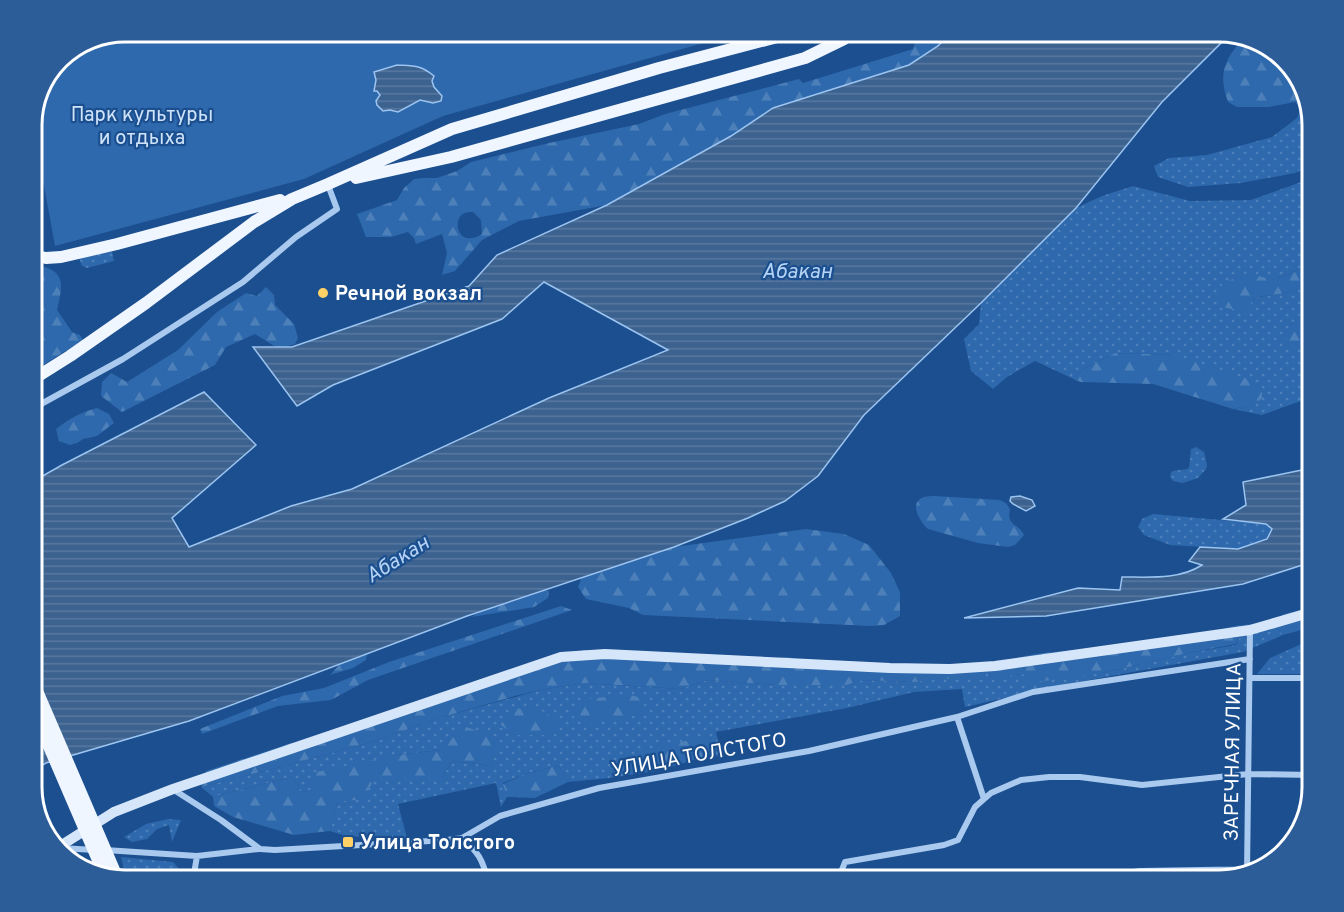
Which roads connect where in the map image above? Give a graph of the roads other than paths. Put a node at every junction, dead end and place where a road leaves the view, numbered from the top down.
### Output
1 (758, 42) edge
2 (838, 42) edge
3 (328, 184) junction
4 (304, 193) junction
5 (42, 257) edge
6 (42, 374) edge
7 (42, 404) edge
8 (1302, 615) edge
9 (1250, 630) junction
10 (1250, 659) junction
11 (1250, 678) junction
12 (1302, 678) edge
13 (42, 702) edge
14 (957, 717) junction
15 (42, 730) edge
16 (1248, 774) junction
17 (1302, 775) edge
18 (173, 789) junction
19 (984, 799) junction
20 (462, 838) junction
21 (65, 844) edge
22 (70, 849) edge
23 (260, 849) junction
24 (197, 856) junction
25 (1247, 865) edge
26 (102, 866) edge
27 (114, 869) edge
28 (195, 870) edge
29 (485, 870) edge
30 (842, 870) edge

1 - 3 main road
2 - 3 main road
3 - 4 main road
3 - 7 street
4 - 5 main road
4 - 6 main road
8 - 9 street
9 - 10 street, ЗАРЕЧНАЯ УЛИЦА
9 - 18 street
10 - 11 street, ЗАРЕЧНАЯ УЛИЦА
10 - 14 street, УЛИЦА ТОЛСТОГО
11 - 12 street
11 - 16 street, ЗАРЕЧНАЯ УЛИЦА
13 - 27 main road, bridge
14 - 19 street
14 - 20 street, УЛИЦА ТОЛСТОГО
15 - 26 main road, bridge
16 - 17 street
16 - 19 street
16 - 25 street, ЗАРЕЧНАЯ УЛИЦА
18 - 21 street
18 - 23 street
19 - 30 street
20 - 23 street, УЛИЦА ТОЛСТОГО
20 - 29 street
22 - 24 street, УЛИЦА ТОЛСТОГО
23 - 24 street, УЛИЦА ТОЛСТОГО
24 - 28 street

